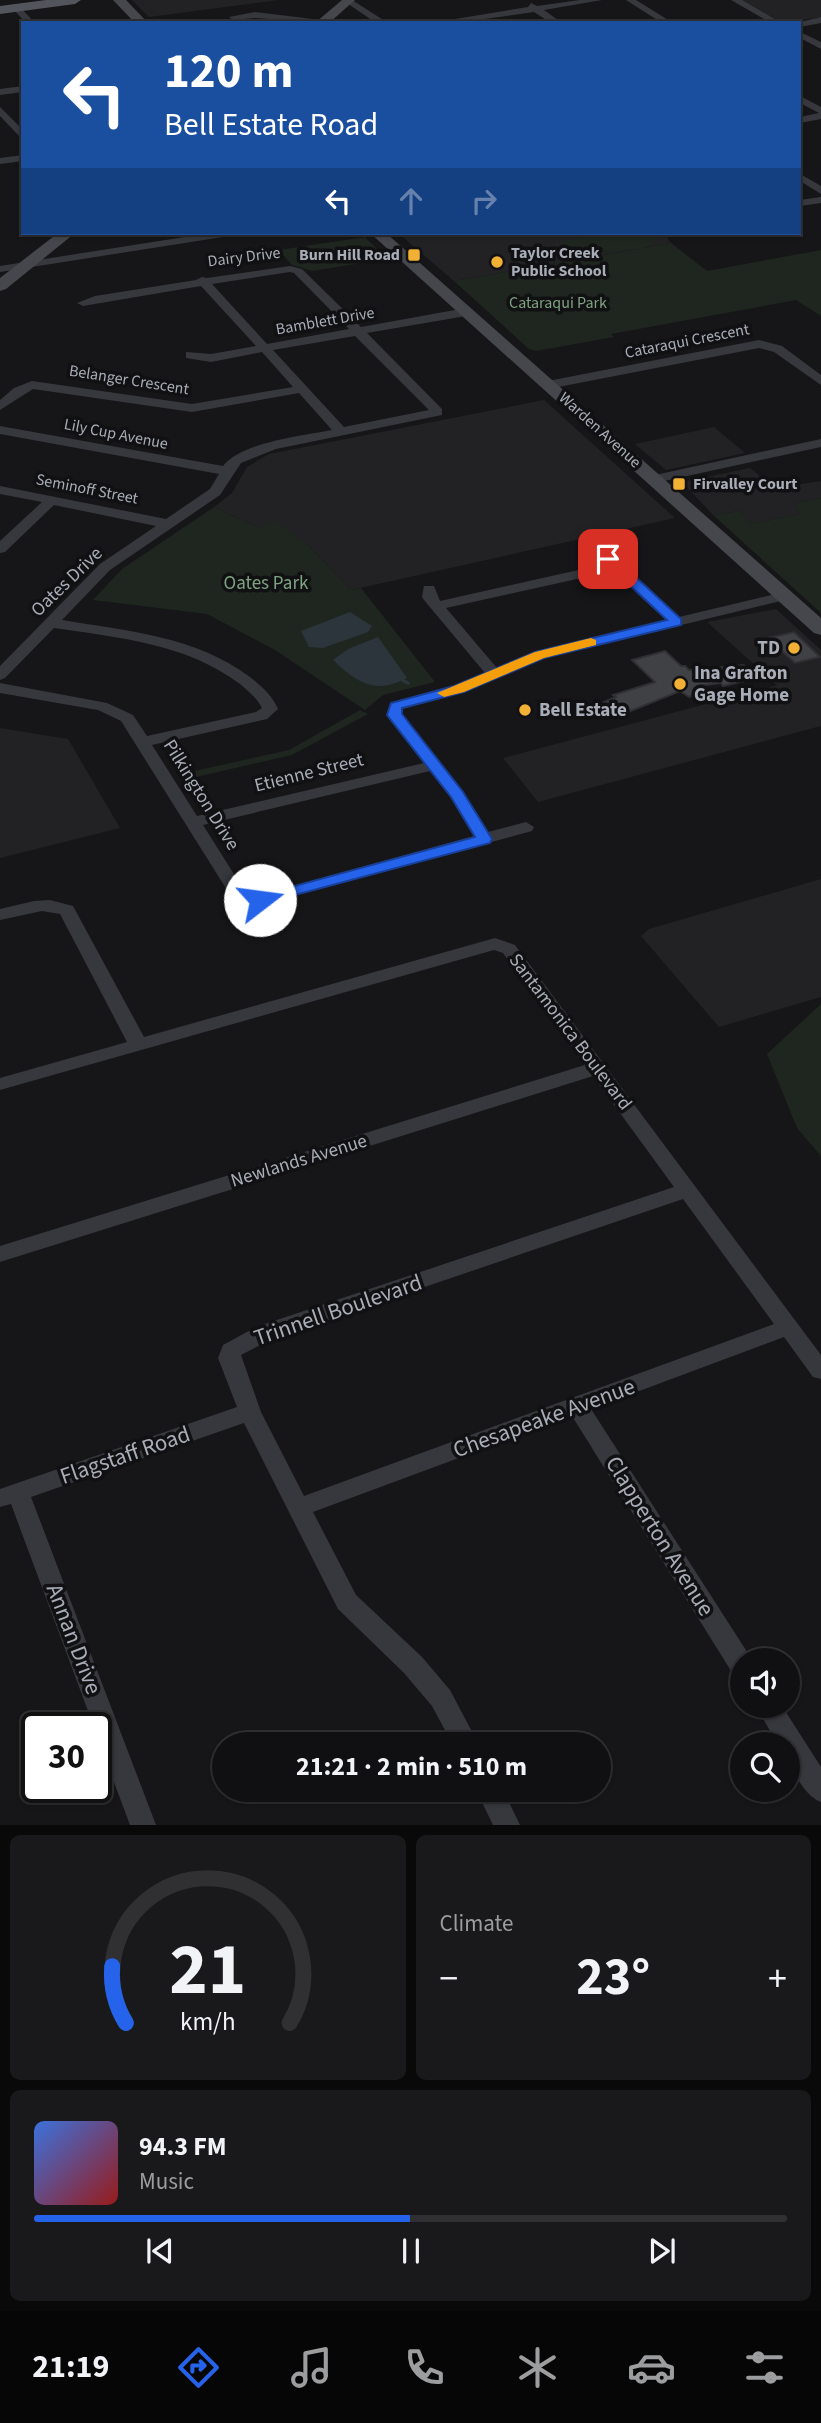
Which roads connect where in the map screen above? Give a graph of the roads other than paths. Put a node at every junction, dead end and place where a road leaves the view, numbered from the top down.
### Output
1 (75, 0) edge
2 (117, 0) edge
3 (349, 0) edge
4 (357, 0) edge
5 (521, 0) edge
6 (597, 0) edge
7 (630, 0) edge
8 (735, 0) edge
9 (16, 8) junction
10 (536, 9) junction
11 (0, 10) edge
12 (233, 17) dead end
13 (821, 20) edge
14 (29, 21) edge
15 (140, 21) edge
16 (304, 21) edge
17 (323, 21) edge
18 (379, 21) edge
19 (449, 21) edge
20 (555, 21) edge
21 (666, 21) edge
22 (774, 21) edge
23 (801, 24) edge
24 (801, 36) edge
25 (821, 46) edge
26 (21, 89) edge
27 (0, 92) edge
28 (801, 100) edge
29 (0, 110) edge
30 (821, 114) edge
31 (801, 120) edge
32 (21, 135) edge
33 (21, 158) edge
34 (0, 161) edge
35 (801, 178) edge
36 (821, 191) edge
37 (821, 200) edge
38 (801, 204) edge
39 (65, 235) edge
40 (216, 235) edge
41 (379, 235) edge
42 (28, 265) junction
43 (0, 269) edge
44 (202, 281) junction
45 (0, 286) edge
46 (83, 303) dead end
47 (466, 312) junction
48 (358, 331) junction
49 (264, 349) junction
50 (190, 355) dead end
51 (821, 382) edge
52 (548, 385) junction
53 (301, 389) junction
54 (0, 406) edge
55 (0, 430) edge
56 (340, 432) junction
57 (821, 443) edge
58 (227, 471) junction
59 (655, 479) junction
60 (0, 490) edge
61 (52, 500) junction
62 (168, 524) junction
63 (0, 549) edge
64 (590, 552) dead end
65 (616, 566) junction
66 (429, 589) dead end
67 (784, 596) junction
68 (436, 606) junction
69 (53, 622) junction
70 (676, 622) junction
71 (821, 629) edge
72 (494, 674) junction
73 (0, 675) edge
74 (0, 688) edge
75 (143, 743) junction
76 (434, 765) junction
77 (194, 822) junction
78 (526, 827) dead end
79 (484, 839) junction
80 (0, 915) edge
81 (138, 1044) junction
82 (598, 1068) junction
83 (0, 1084) edge
84 (689, 1190) junction
85 (0, 1254) edge
86 (788, 1327) junction
87 (821, 1371) edge
88 (578, 1406) junction
89 (250, 1412) junction
90 (9, 1495) edge
91 (300, 1507) junction
92 (731, 1648) edge
93 (776, 1718) edge
94 (459, 1732) edge
95 (821, 1790) edge
96 (495, 1802) edge
97 (143, 1825) edge
98 (507, 1825) edge

1 - 9 main road
2 - 15 main road
3 - 4 street
3 - 17 main road
3 - 18 street
5 - 10 street
6 - 10 street
7 - 21 street
8 - 22 street
9 - 11 main road
9 - 14 street
10 - 19 street
10 - 20 street
12 - 16 street
13 - 23 street
24 - 25 street
26 - 27 street
28 - 30 street
29 - 32 street
30 - 31 street
33 - 34 street
35 - 36 street
37 - 38 street
39 - 42 main road
40 - 42 street
41 - 47 main road, Warden Avenue
42 - 43 street
42 - 45 main road
44 - 46 street, Dairy Drive
44 - 48 street, Dairy Drive
44 - 49 street
47 - 48 street, Bamblett Drive
47 - 52 main road, Warden Avenue
48 - 49 street, Bamblett Drive
48 - 56 street, Dairy Drive
49 - 50 street, Bamblett Drive
49 - 53 street
51 - 52 street, Cataraqui Crescent
52 - 59 main road, Warden Avenue
53 - 54 street, Belanger Crescent
53 - 56 street
55 - 58 street, Lily Cup Avenue
56 - 58 street
57 - 59 street
58 - 62 street, Oates Drive
59 - 67 main road, Warden Avenue
60 - 61 street, Seminoff Street
61 - 62 street, Seminoff Street
61 - 63 street
62 - 69 street, Oates Drive
64 - 65 street
65 - 68 street
65 - 70 street
66 - 68 street
67 - 70 street
67 - 71 main road, Warden Avenue
68 - 72 street
69 - 73 street, Oates Drive
69 - 75 street
70 - 72 street
72 - 76 street
74 - 75 street, Pilkington Drive
75 - 77 street, Pilkington Drive
76 - 77 street, Etienne Street
76 - 79 street
77 - 79 street, Pilkington Drive
78 - 79 street, Pilkington Drive
80 - 81 street
81 - 82 street, Santamonica Boulevard
81 - 83 street, Santamonica Boulevard
82 - 84 street, Santamonica Boulevard
82 - 85 street, Newlands Avenue
84 - 86 street, Santamonica Boulevard
84 - 89 street, Trinnell Boulevard
86 - 87 street, Santamonica Boulevard
86 - 88 street, Chesapeake Avenue
88 - 91 street, Chesapeake Avenue
88 - 92 street, Clapperton Avenue
89 - 90 street, Flagstaff Road
89 - 91 street, Trinnell Boulevard
90 - 97 street, Annan Drive
91 - 94 street, Trinnell Boulevard
93 - 95 street
96 - 98 street

